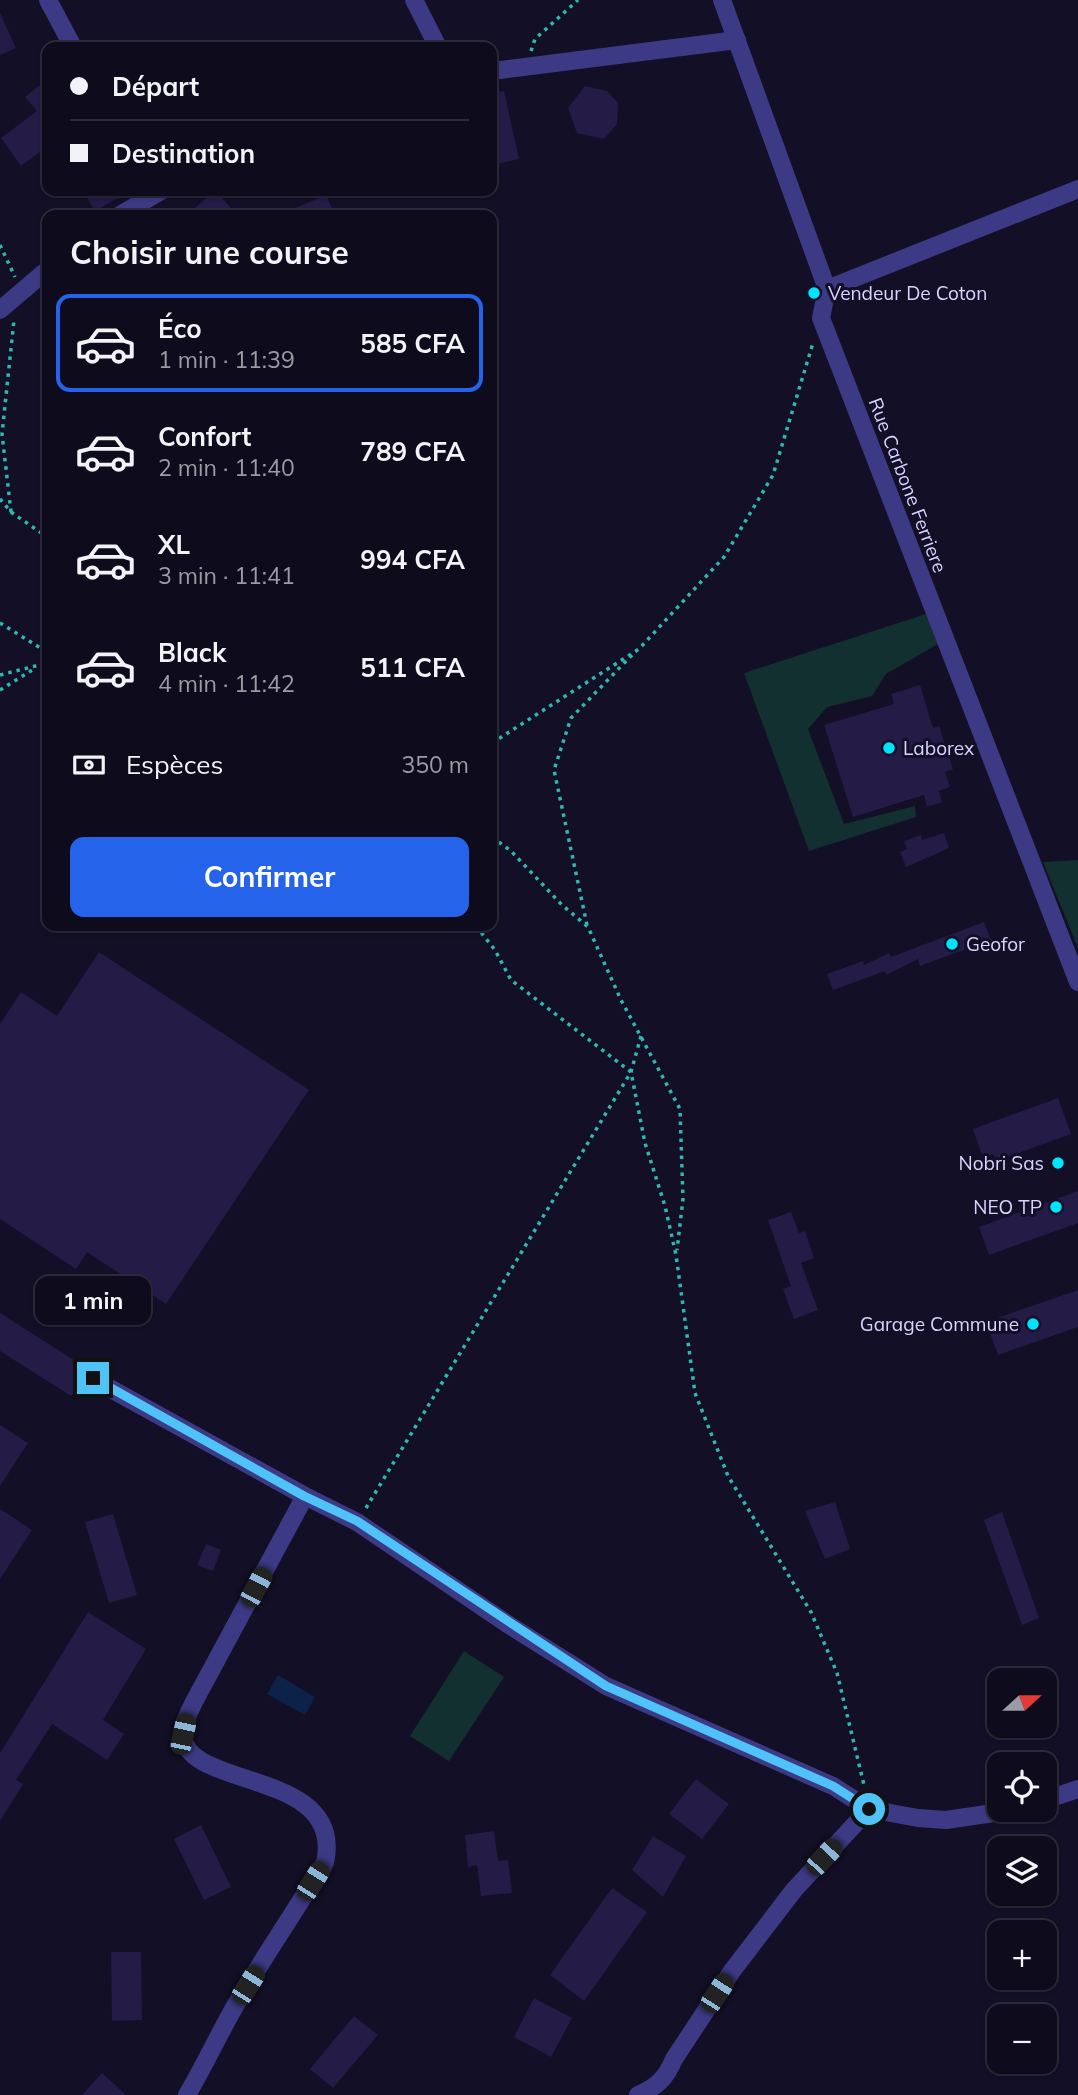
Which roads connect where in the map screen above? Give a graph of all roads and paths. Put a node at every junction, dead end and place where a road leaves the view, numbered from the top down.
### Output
1 (48, 0) edge
2 (414, 0) edge
3 (578, 0) edge
4 (722, 0) edge
5 (737, 40) junction
6 (70, 42) edge
7 (435, 42) edge
8 (527, 66) junction
9 (497, 70) edge
10 (1078, 189) edge
11 (152, 196) edge
12 (129, 210) edge
13 (0, 245) edge
14 (42, 274) edge
15 (827, 289) junction
16 (16, 295) junction
17 (0, 310) edge
18 (821, 318) junction
19 (0, 499) edge
20 (11, 512) junction
21 (42, 534) edge
22 (0, 623) edge
23 (42, 649) edge
24 (639, 649) junction
25 (42, 665) edge
26 (38, 666) junction
27 (0, 675) edge
28 (0, 690) edge
29 (497, 740) edge
30 (497, 840) edge
31 (587, 927) junction
32 (480, 931) edge
33 (1078, 982) edge
34 (641, 1036) junction
35 (631, 1072) junction
36 (676, 1255) junction
37 (93, 1378) dead end
38 (304, 1496) junction
39 (357, 1521) junction
40 (1078, 1789) edge
41 (1057, 1796) edge
42 (869, 1809) junction
43 (987, 1814) edge
44 (187, 2095) edge
45 (638, 2095) edge

1 - 6 street
2 - 7 street
3 - 8 path
4 - 5 street
5 - 8 street
5 - 15 street
8 - 9 street
10 - 15 street
11 - 12 street
13 - 16 path
14 - 16 street
15 - 18 street
16 - 17 street
16 - 20 path
18 - 24 path
18 - 33 street, Rue Carbone Ferriere
19 - 20 path
20 - 21 path
22 - 23 path
24 - 29 path
24 - 31 path
25 - 26 path
26 - 27 path
26 - 28 path
30 - 31 path
31 - 34 path
32 - 35 path
34 - 35 path
34 - 36 path
35 - 36 path
35 - 39 path
36 - 42 path
37 - 38 street
38 - 39 street
38 - 44 street
39 - 42 street
40 - 41 street
42 - 43 street
42 - 45 street

